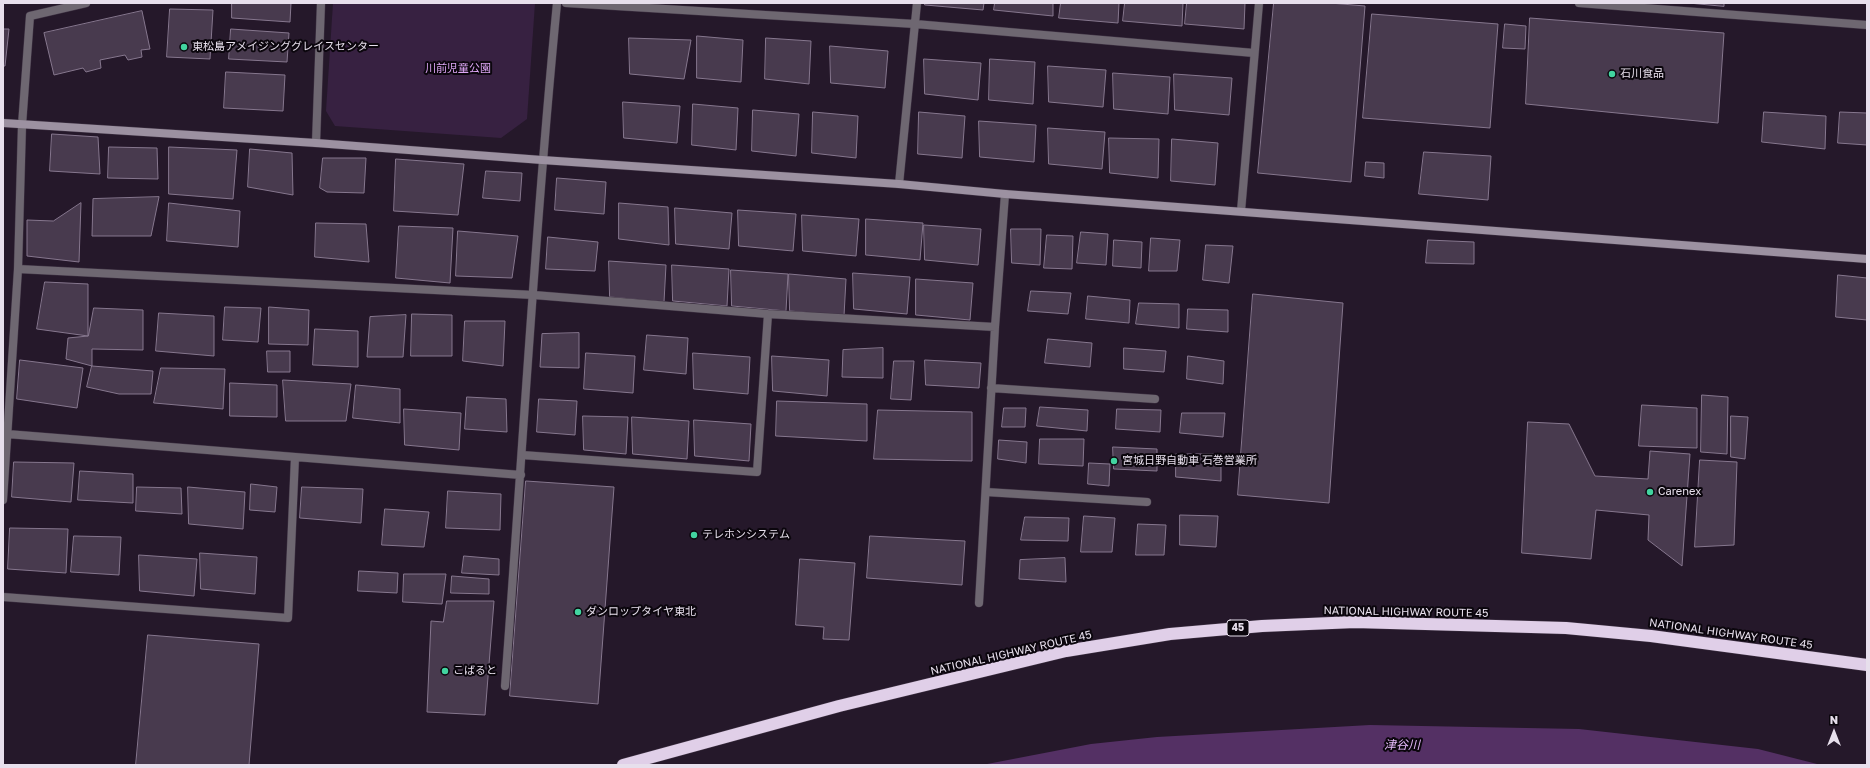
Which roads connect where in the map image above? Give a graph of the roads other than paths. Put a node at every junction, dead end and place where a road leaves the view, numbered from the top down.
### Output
1 (86, 3) edge
2 (321, 3) edge
3 (556, 3) edge
4 (566, 3) edge
5 (917, 3) edge
6 (1259, 3) edge
7 (1579, 3) edge
8 (915, 24) junction
9 (1867, 25) edge
10 (1254, 53) junction
11 (3, 123) edge
12 (22, 125) junction
13 (316, 143) junction
14 (542, 160) junction
15 (899, 184) junction
16 (1005, 194) junction
17 (1241, 211) junction
18 (1867, 259) edge
19 (18, 268) junction
20 (534, 295) junction
21 (768, 314) junction
22 (995, 327) junction
23 (991, 388) junction
24 (1155, 399) dead end
25 (7, 434) junction
26 (522, 455) junction
27 (295, 457) junction
28 (521, 475) junction
29 (986, 492) junction
30 (3, 500) edge
31 (1147, 502) dead end
32 (3, 597) edge
33 (979, 603) dead end
34 (1867, 665) edge
35 (505, 686) dead end
36 (624, 765) edge

1 - 12 street
2 - 13 street
3 - 14 street
4 - 8 street
5 - 8 street
6 - 10 street
7 - 9 street
8 - 10 street
8 - 15 street
10 - 17 street
11 - 12 street
12 - 13 street
12 - 19 street
13 - 14 street
14 - 15 street
14 - 20 street
15 - 16 street
16 - 17 street
16 - 22 street
17 - 18 street
19 - 20 street
19 - 25 street
20 - 21 street
20 - 26 street
21 - 22 street
21 - 26 street
22 - 23 street
23 - 24 street
23 - 29 street
25 - 27 street
25 - 30 street
26 - 28 street
27 - 28 street
27 - 32 street
28 - 35 street
29 - 31 street
29 - 33 street
34 - 36 highway, NATIONAL HIGHWAY ROUTE 45 / 45

